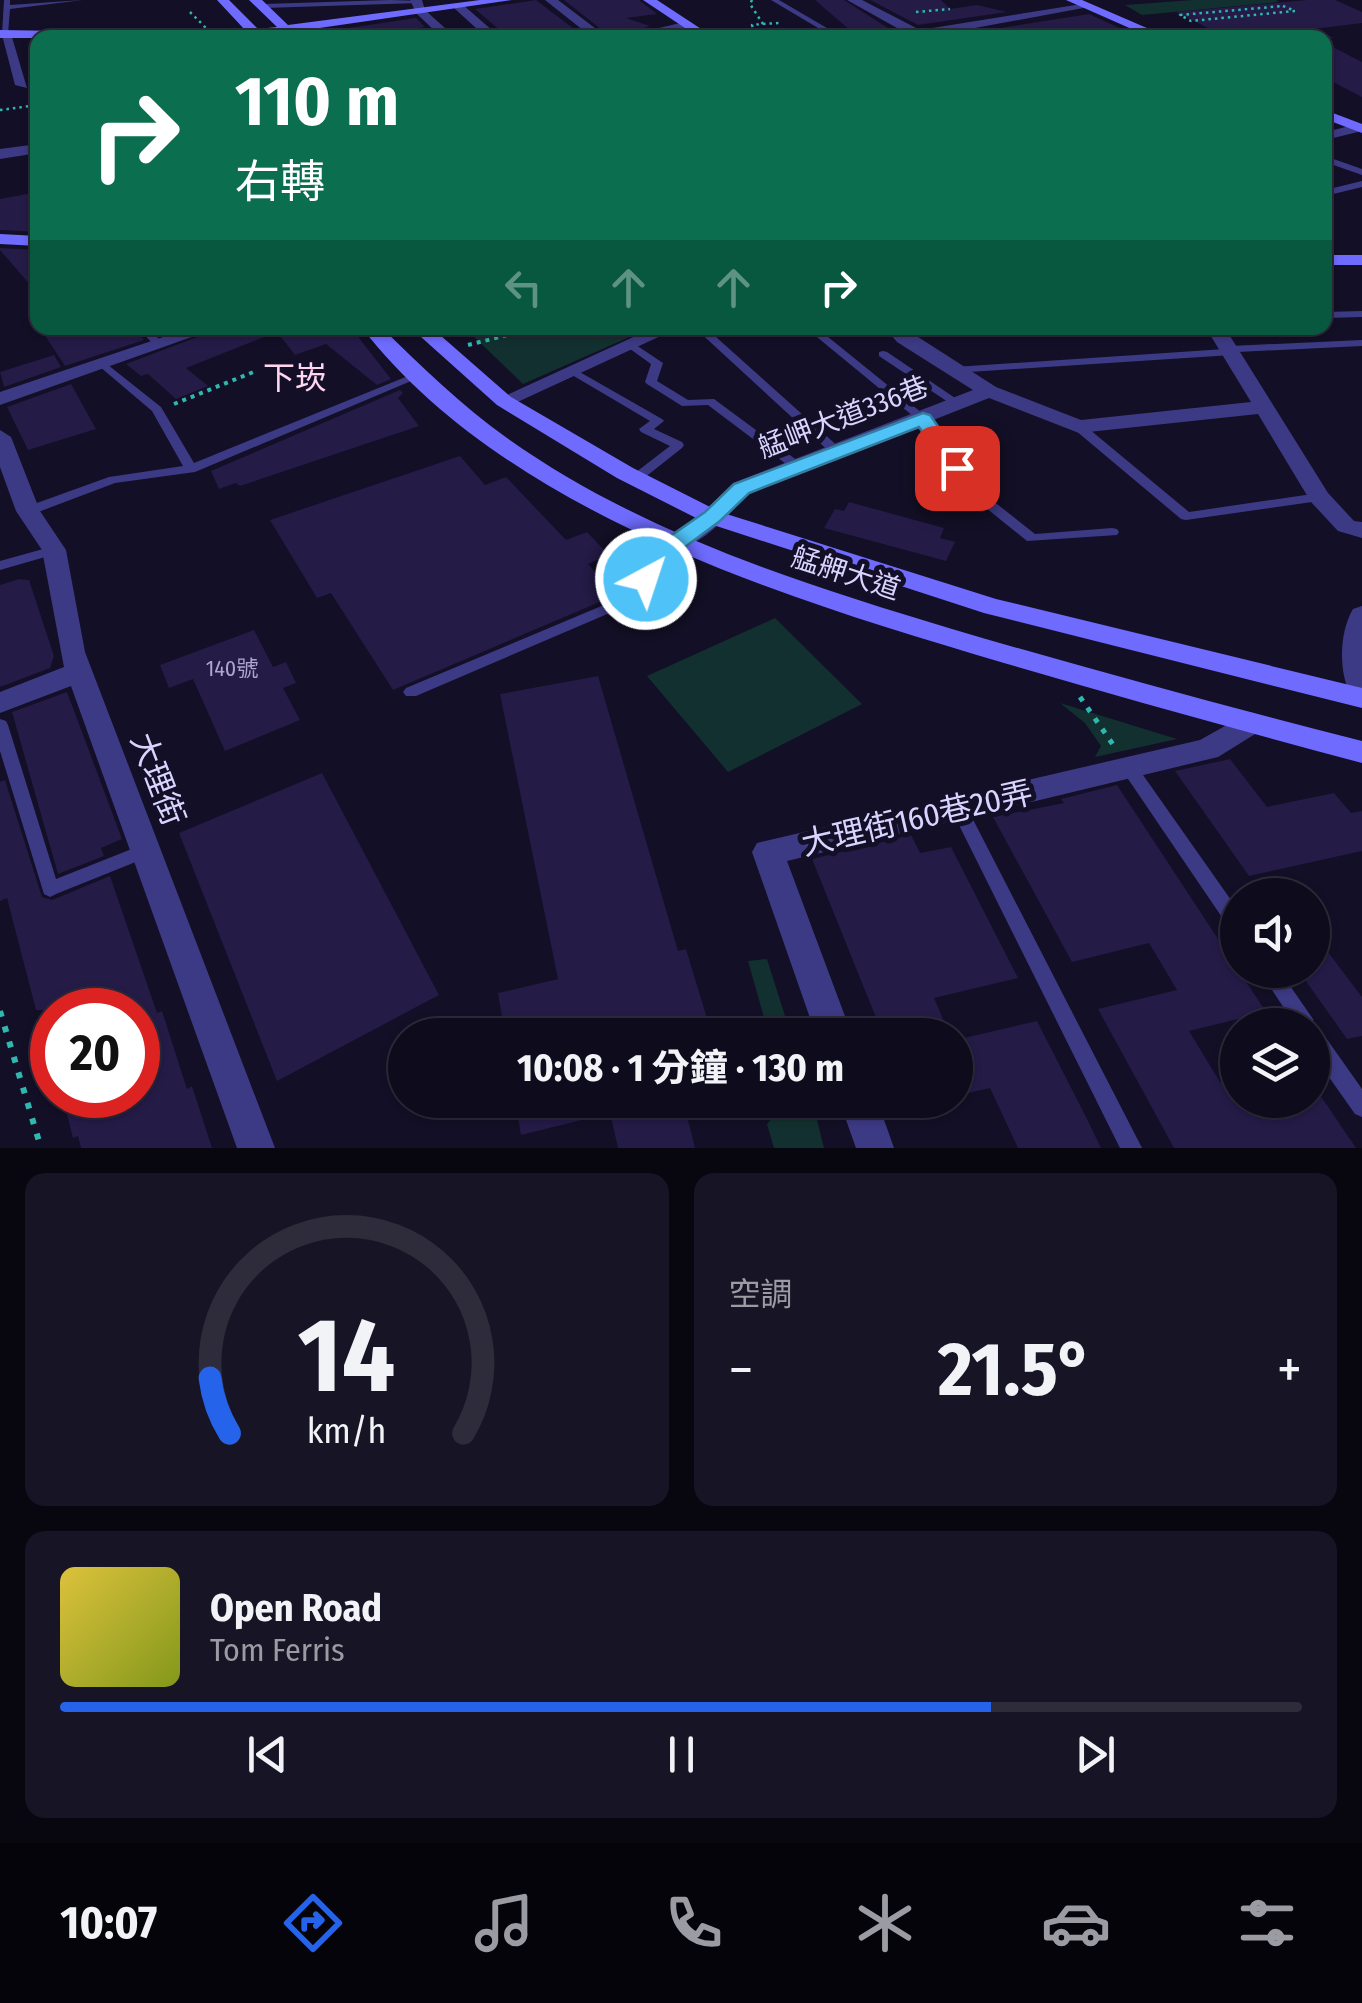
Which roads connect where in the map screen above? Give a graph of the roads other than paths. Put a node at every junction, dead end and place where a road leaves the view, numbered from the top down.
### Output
1 (80, 0) edge
2 (223, 0) edge
3 (506, 0) edge
4 (551, 0) edge
5 (649, 0) edge
6 (665, 0) edge
7 (774, 0) edge
8 (853, 0) edge
9 (1048, 0) edge
10 (312, 2) edge
11 (260, 3) edge
12 (7, 4) edge
13 (418, 4) edge
14 (1071, 5) edge
15 (458, 6) junction
16 (1088, 6) joint
17 (690, 25) junction
18 (254, 30) edge
19 (284, 30) edge
20 (309, 30) edge
21 (442, 30) edge
22 (486, 30) edge
23 (591, 30) edge
24 (664, 30) edge
25 (697, 30) edge
26 (712, 30) edge
27 (827, 30) edge
28 (910, 30) edge
29 (939, 30) edge
30 (1122, 30) edge
31 (1145, 30) edge
32 (3, 34) edge
33 (30, 34) edge
34 (30, 83) edge
35 (1332, 109) edge
36 (1332, 116) edge
37 (1361, 125) edge
38 (1332, 134) edge
39 (30, 149) edge
40 (0, 154) edge
41 (1332, 161) edge
42 (1362, 172) edge
43 (1362, 184) edge
44 (1332, 191) edge
45 (0, 224) edge
46 (30, 226) edge
47 (0, 239) edge
48 (30, 241) edge
49 (1332, 260) edge
50 (1362, 260) edge
51 (1332, 276) edge
52 (1362, 276) edge
53 (1362, 314) edge
54 (1332, 316) edge
55 (150, 335) edge
56 (186, 335) edge
57 (379, 335) edge
58 (428, 335) edge
59 (651, 335) edge
60 (708, 335) edge
61 (820, 335) edge
62 (901, 335) edge
63 (1221, 335) edge
64 (1362, 343) edge
65 (159, 344) junction
66 (630, 344) junction
67 (1231, 351) junction
68 (883, 354) dead end
69 (102, 364) junction
70 (571, 370) junction
71 (954, 370) junction
72 (418, 376) junction
73 (989, 390) junction
74 (0, 399) edge
75 (504, 401) junction
76 (958, 404) junction
77 (1267, 407) junction
78 (923, 419) junction
79 (1080, 427) junction
80 (0, 437) edge
81 (836, 452) junction
82 (798, 467) junction
83 (191, 469) junction
84 (636, 479) junction
85 (1318, 496) junction
86 (28, 511) junction
87 (712, 517) junction
88 (1362, 530) edge
89 (1112, 532) dead end
90 (677, 542) junction
91 (54, 550) junction
92 (0, 566) edge
93 (1362, 614) edge
94 (80, 672) junction
95 (1362, 690) edge
96 (411, 692) dead end
97 (1362, 698) edge
98 (0, 703) edge
99 (1250, 724) junction
100 (0, 725) edge
101 (1362, 752) edge
102 (1130, 769) junction
103 (960, 809) junction
104 (148, 850) junction
105 (1220, 900) edge
106 (828, 1018) edge
107 (1330, 1061) edge
108 (1362, 1107) edge
109 (864, 1118) edge
110 (256, 1148) edge
111 (875, 1148) edge
112 (1131, 1148) edge

1 - 12 lane
2 - 18 main road
3 - 15 main road
4 - 23 street
5 - 17 main road
6 - 26 main road
7 - 27 lane
8 - 28 street
9 - 14 main road
10 - 11 lane
10 - 13 lane
11 - 19 main road
12 - 32 lane
13 - 15 main road
13 - 20 main road
13 - 21 street
14 - 16 street
14 - 29 street
14 - 30 main road
15 - 22 street
16 - 31 main road
17 - 24 street
17 - 25 main road
32 - 33 main road
32 - 34 street
35 - 37 main road
36 - 37 main road
37 - 38 street
39 - 40 street
41 - 42 lane
43 - 44 lane
45 - 46 main road
47 - 48 main road
49 - 50 main road
51 - 52 main road
53 - 54 lane
55 - 65 lane
56 - 65 street
57 - 72 main road, 艋舺大道
58 - 75 main road, 艋舺大道
59 - 66 street
60 - 81 lane
61 - 78 lane
62 - 71 street
63 - 67 street
64 - 67 lane
65 - 69 street
66 - 70 street
66 - 82 lane
67 - 71 lane
67 - 77 street
68 - 76 lane
69 - 74 street
69 - 83 lane
70 - 75 street
70 - 84 lane
71 - 73 street
72 - 83 lane
72 - 90 main road, 艋舺大道
73 - 76 street, 艋岬大道336巷
73 - 79 street
75 - 84 main road, 艋舺大道
76 - 78 street, 艋岬大道336巷
77 - 79 street
77 - 85 street
78 - 81 street, 艋岬大道336巷
78 - 89 lane
79 - 85 lane
80 - 86 street, 大理街
81 - 82 street, 艋岬大道336巷
82 - 87 street, 艋岬大道336巷
83 - 86 lane
84 - 87 main road, 艋舺大道
85 - 88 street
86 - 91 street, 大理街
87 - 90 street, 艋岬大道336巷
87 - 97 main road, 艋舺大道
90 - 96 lane
90 - 99 main road, 艋舺大道
91 - 92 lane
91 - 94 street, 大理街
93 - 95 street
94 - 98 street
94 - 104 street, 大理街
99 - 101 main road, 艋舺大道
99 - 102 street, 大理街160巷20弄
100 - 104 lane
102 - 103 street, 大理街160巷20弄
102 - 105 lane
103 - 106 street, 大理街160巷20弄
103 - 112 lane
104 - 110 street, 大理街
107 - 108 lane
109 - 111 street

